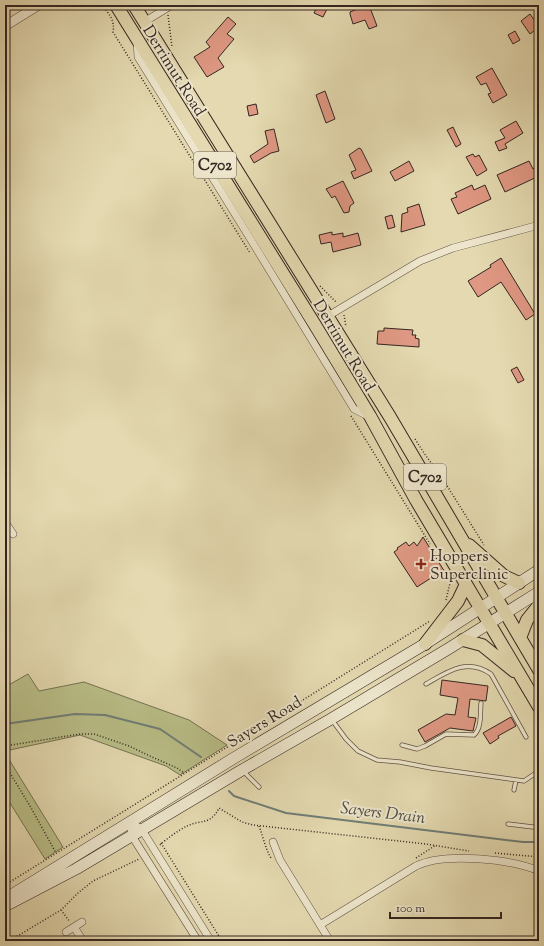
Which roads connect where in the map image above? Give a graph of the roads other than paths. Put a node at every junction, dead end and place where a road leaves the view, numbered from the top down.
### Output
1 (39, 5) edge
2 (116, 5) edge
3 (134, 5) edge
4 (168, 7) edge
5 (144, 22) junction
6 (5, 26) edge
7 (539, 225) edge
8 (273, 228) junction
9 (262, 249) junction
10 (328, 316) junction
11 (315, 325) junction
12 (370, 416) junction
13 (5, 522) edge
14 (13, 534) dead end
15 (461, 537) junction
16 (539, 570) edge
17 (519, 583) junction
18 (466, 584) junction
19 (539, 592) edge
20 (496, 598) junction
21 (539, 605) edge
22 (480, 608) junction
23 (506, 613) junction
24 (489, 623) junction
25 (520, 638) junction
26 (463, 640) junction
27 (425, 644) junction
28 (539, 670) edge
29 (522, 677) junction
30 (426, 684) dead end
31 (481, 703) dead end
32 (322, 706) junction
33 (539, 707) edge
34 (331, 719) junction
35 (526, 738) dead end
36 (402, 745) dead end
37 (242, 770) junction
38 (539, 770) edge
39 (516, 780) junction
40 (259, 786) dead end
41 (514, 790) dead end
42 (130, 821) junction
43 (508, 824) dead end
44 (533, 827) dead end
45 (142, 830) junction
46 (132, 836) junction
47 (273, 842) dead end
48 (539, 871) edge
49 (5, 899) edge
50 (5, 906) edge
51 (82, 922) dead end
52 (320, 925) junction
53 (74, 927) junction
54 (66, 932) dead end
55 (83, 941) edge
56 (198, 941) edge
57 (211, 941) edge
58 (330, 941) edge

1 - 6 street
2 - 9 highway, Derrimut Road / C702
3 - 5 highway, Derrimut Road / C702
4 - 5 street
5 - 8 highway, Derrimut Road / C702
7 - 10 street
8 - 9 highway
8 - 10 highway, Derrimut Road / C702
9 - 11 highway, Derrimut Road / C702
9 - 12 street
10 - 11 highway
10 - 15 highway, Derrimut Road / C702
11 - 12 highway, Derrimut Road / C702
12 - 18 highway, Derrimut Road / C702
13 - 14 street
15 - 17 highway
15 - 20 highway, Derrimut Road / C702
16 - 17 main road, Sayers Road
17 - 20 main road, Sayers Road
18 - 22 highway, Derrimut Road / C702
18 - 27 highway
19 - 23 main road, Sayers Road
20 - 22 main road, Sayers Road
20 - 23 highway, Derrimut Road / C702
21 - 25 highway
22 - 24 highway, Derrimut Road / C702
22 - 27 main road, Sayers Road
23 - 24 main road, Sayers Road
23 - 25 highway, Derrimut Road / C702
24 - 26 main road, Sayers Road
24 - 29 highway, Derrimut Road / C702
25 - 28 highway, Derrimut Road / C702
26 - 29 highway
26 - 34 main road, Sayers Road
27 - 32 main road, Sayers Road
29 - 33 highway, Derrimut Road / C702
30 - 35 lane
31 - 36 lane
32 - 34 main road
32 - 42 main road, Sayers Road
34 - 37 main road, Sayers Road
34 - 39 lane
37 - 40 lane
37 - 45 main road, Sayers Road
38 - 39 lane
39 - 41 lane
42 - 45 street
42 - 46 street
42 - 49 main road, Sayers Road
43 - 44 lane
45 - 46 main road, Sayers Road
45 - 57 street
46 - 50 main road, Sayers Road
46 - 56 street
47 - 52 street
48 - 52 street
51 - 53 street
52 - 58 street
53 - 54 street
53 - 55 street

